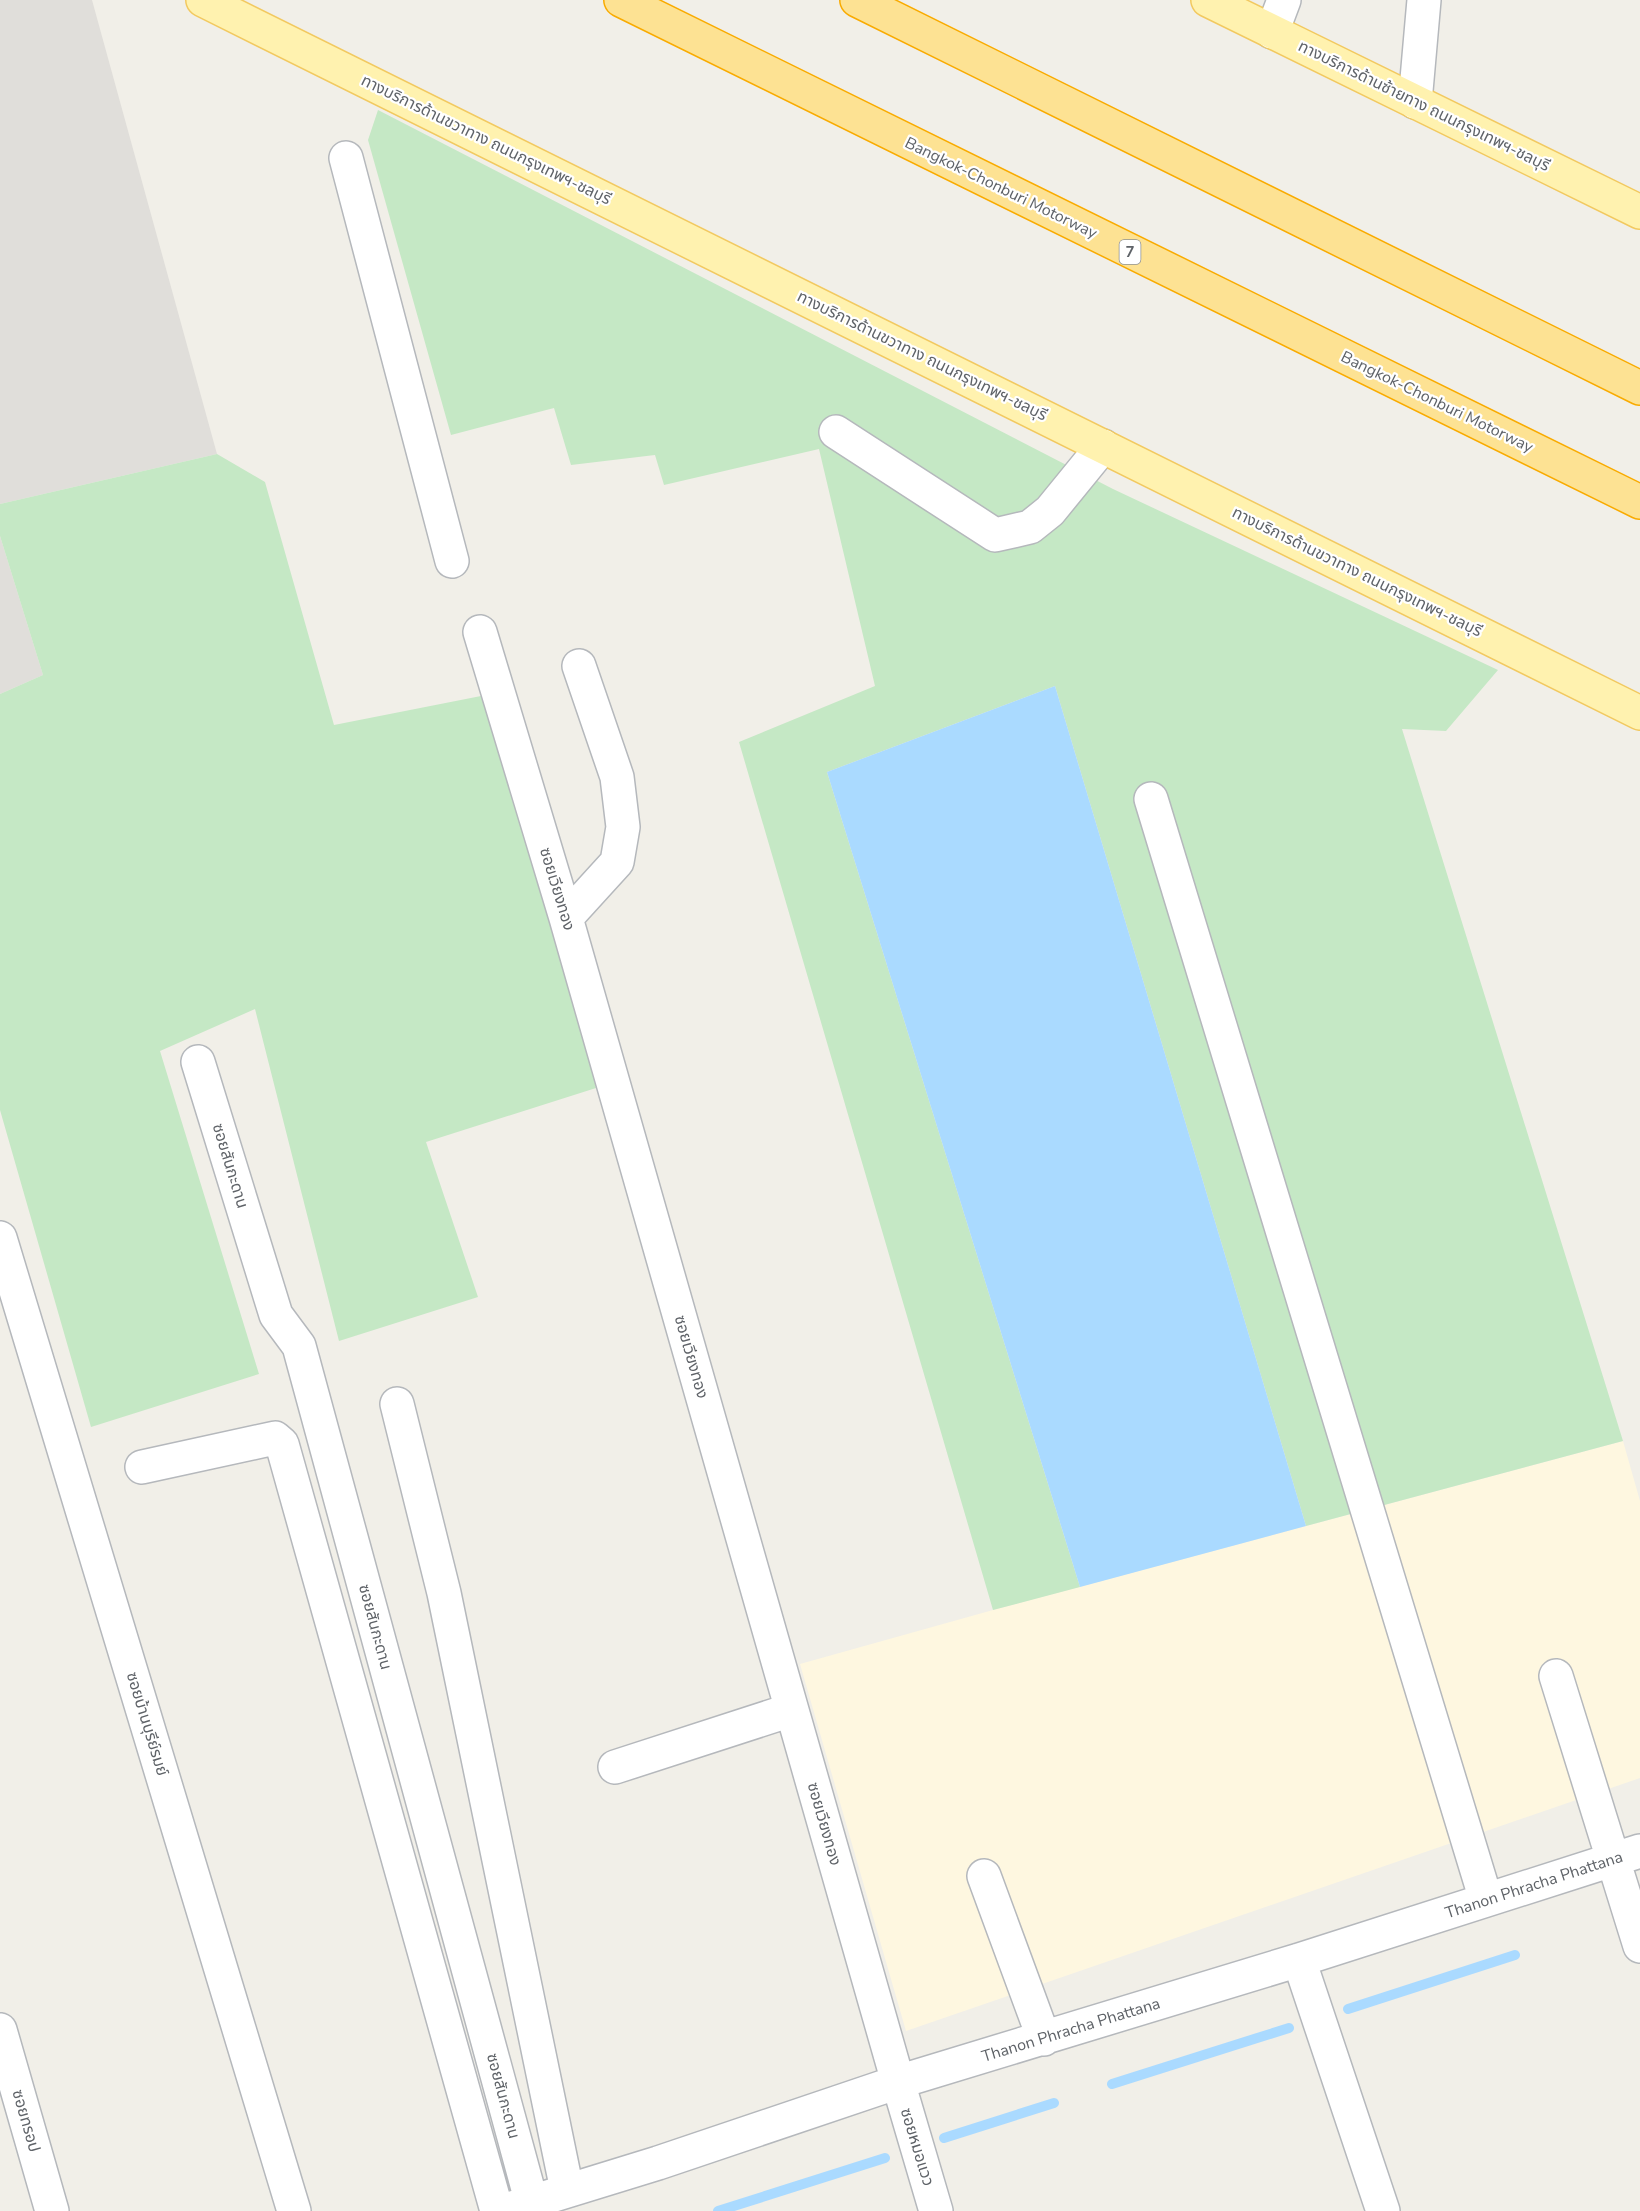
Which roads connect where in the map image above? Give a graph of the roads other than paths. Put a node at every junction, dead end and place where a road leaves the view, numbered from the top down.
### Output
1 (203, 0) edge
2 (621, 0) edge
3 (857, 0) edge
4 (1208, 0) edge
5 (1284, 0) edge
6 (1424, 0) edge
7 (1272, 32) junction
8 (1415, 102) junction
9 (346, 158) dead end
10 (1640, 212) edge
11 (1640, 388) edge
12 (836, 432) dead end
13 (1102, 446) junction
14 (1640, 502) edge
15 (452, 561) dead end
16 (480, 632) dead end
17 (579, 666) dead end
18 (1640, 713) edge
19 (1151, 799) dead end
20 (566, 918) junction
21 (198, 1062) dead end
22 (0, 1238) edge
23 (397, 1404) dead end
24 (142, 1467) dead end
25 (1556, 1676) dead end
26 (791, 1710) junction
27 (615, 1767) dead end
28 (1626, 1855) edge
29 (984, 1876) dead end
30 (1486, 1900) junction
31 (1640, 1946) edge
32 (1299, 1960) junction
33 (0, 2030) edge
34 (1044, 2039) junction
35 (898, 2082) junction
36 (567, 2190) junction
37 (522, 2208) edge
38 (52, 2211) edge
39 (294, 2211) edge
40 (498, 2211) edge
41 (936, 2211) edge
42 (1383, 2211) edge

1 - 13 main road, ทางบริการด้านขวาทาง ถนนกรุงเทพฯ-ชลบุรี
2 - 14 highway, Bangkok-Chonburi Motorway / 7
3 - 11 highway
4 - 7 main road, ทางบริการด้านซ้ายทาง ถนนกรุงเทพฯ-ชลบุรี
5 - 7 street
6 - 8 street
7 - 8 main road, ทางบริการด้านซ้ายทาง ถนนกรุงเทพฯ-ชลบุรี
8 - 10 main road, ทางบริการด้านซ้ายทาง ถนนกรุงเทพฯ-ชลบุรี
9 - 15 street
12 - 13 street
13 - 18 main road, ทางบริการด้านขวาทาง ถนนกรุงเทพฯ-ชลบุรี
16 - 20 street, ซอยเวียงทอง
17 - 20 street
19 - 30 street
20 - 26 street, ซอยเวียงทอง
21 - 37 street, ซอยสันกะดาน
22 - 39 street, ซอยบ้านบุรีย์รมย์
23 - 36 street
24 - 40 street
25 - 28 street
26 - 27 street
26 - 35 street, ซอยเวียงทอง
28 - 30 street, Thanon Phracha Phattana
28 - 31 street
29 - 34 street
30 - 32 street, Thanon Phracha Phattana
32 - 34 street, Thanon Phracha Phattana
32 - 42 street
33 - 38 street, ซอยทรอป
34 - 35 street, Thanon Phracha Phattana
35 - 36 street, Thanon Phracha Phattana
35 - 41 street, ซอยหมอแวว
36 - 37 street, Thanon Phracha Phattana

